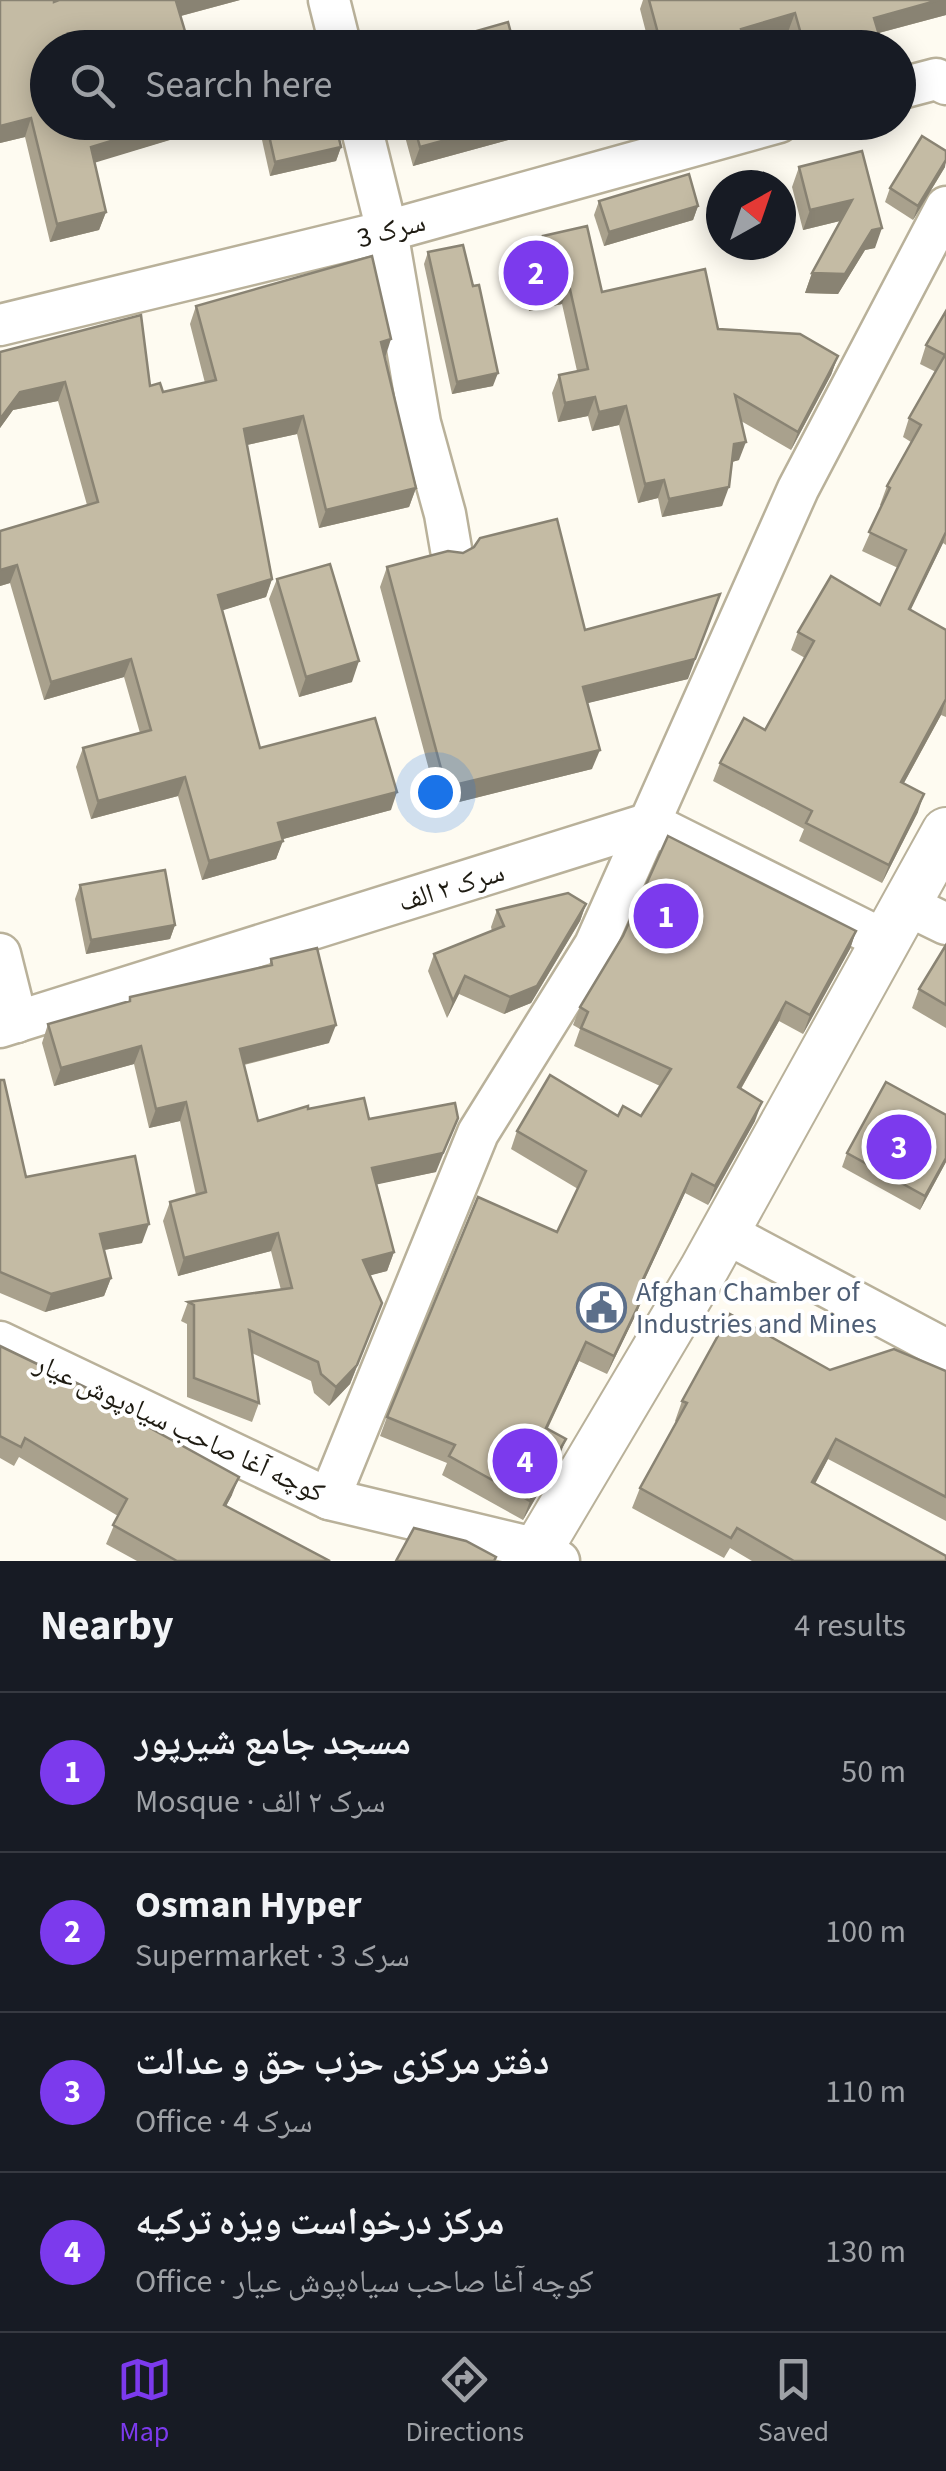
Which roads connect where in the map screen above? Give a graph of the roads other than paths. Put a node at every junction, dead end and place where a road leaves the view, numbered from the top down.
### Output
1 (328, 0) edge
2 (336, 30) edge
3 (364, 140) edge
4 (714, 140) edge
5 (946, 207) edge
6 (387, 231) junction
7 (0, 325) edge
8 (451, 549) edge
9 (650, 823) junction
10 (946, 832) edge
11 (913, 923) edge
12 (0, 954) edge
13 (9, 1024) edge
14 (724, 1232) junction
15 (0, 1342) edge
16 (946, 1350) edge
17 (330, 1499) junction
18 (543, 1557) edge

1 - 2 street
3 - 6 street
4 - 6 street, سرک 3
5 - 9 street
6 - 7 street, سرک 3
6 - 8 street
9 - 11 street
9 - 13 street, سرک ۲ الف
9 - 17 street
10 - 11 street
11 - 14 street
12 - 13 street
14 - 16 street
14 - 18 street
15 - 17 street, کوچه آغا صاحب سیاه‌پوش عیار
17 - 18 street, کوچه آغا صاحب سیاه‌پوش عیار

